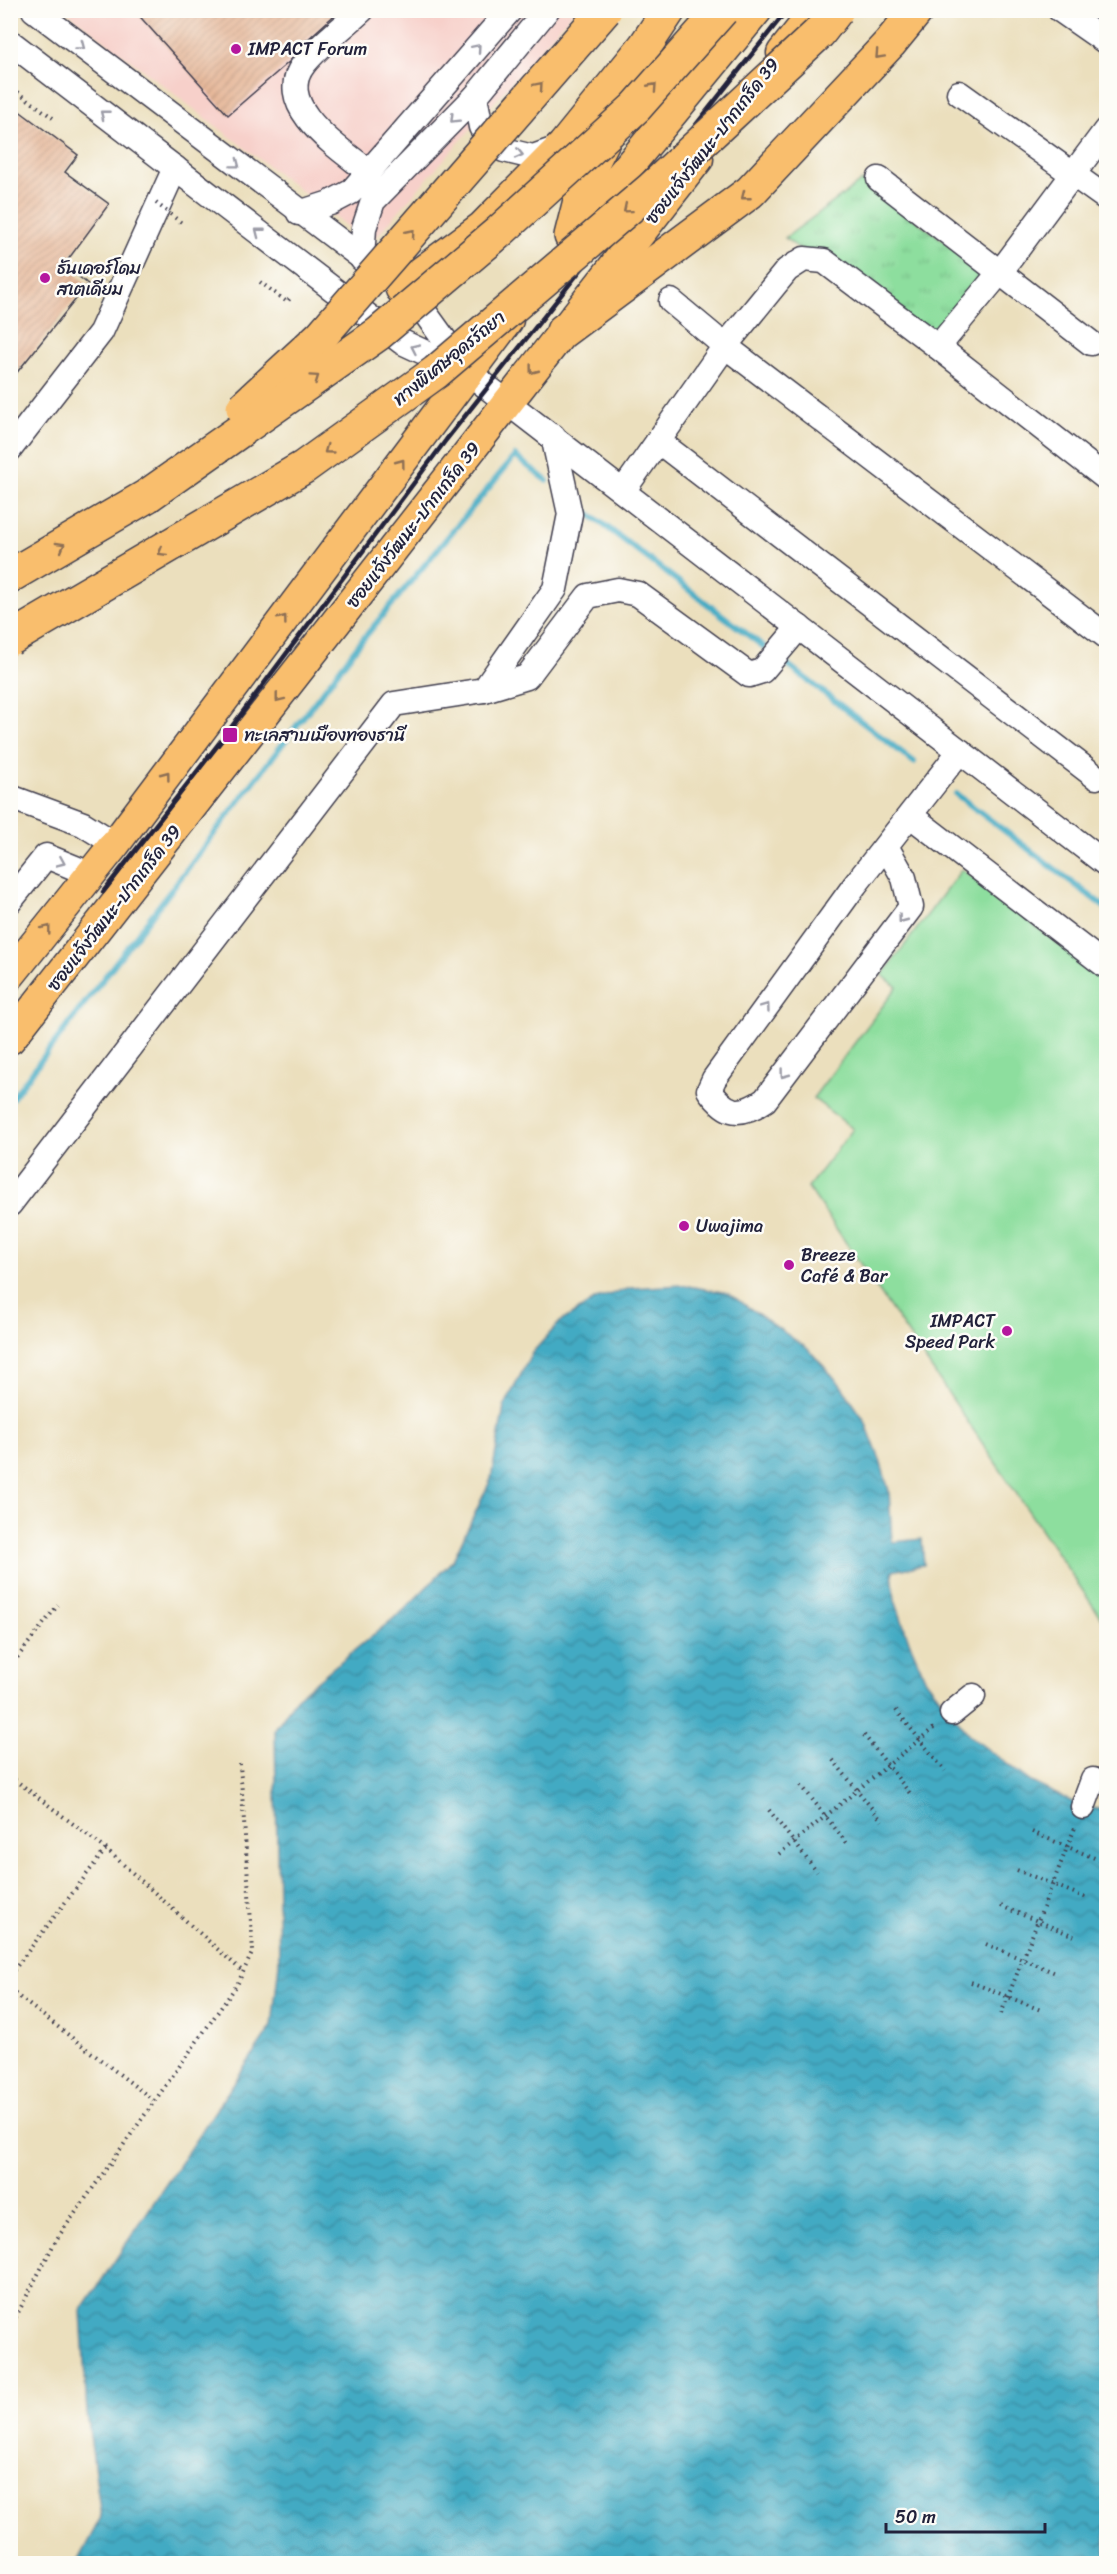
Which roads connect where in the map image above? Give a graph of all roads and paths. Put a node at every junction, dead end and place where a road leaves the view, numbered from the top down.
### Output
1 (34, 10) edge
2 (362, 10) edge
3 (510, 10) edge
4 (547, 10) edge
5 (605, 10) edge
6 (669, 10) edge
7 (722, 10) edge
8 (757, 10) edge
9 (917, 10) edge
10 (1060, 10) edge
11 (828, 16) edge
12 (10, 42) edge
13 (1107, 42) edge
14 (645, 46) junction
15 (18, 92) dead end
16 (959, 93) dead end
17 (476, 97) junction
18 (53, 118) dead end
19 (1107, 130) edge
20 (564, 146) junction
21 (175, 168) junction
22 (369, 172) junction
23 (1074, 174) junction
24 (879, 179) dead end
25 (1107, 198) edge
26 (156, 203) dead end
27 (299, 213) junction
28 (183, 224) dead end
29 (571, 236) junction
30 (362, 259) junction
31 (1001, 272) junction
32 (260, 282) dead end
33 (402, 288) junction
34 (291, 297) dead end
35 (671, 301) dead end
36 (563, 331) junction
37 (1091, 343) dead end
38 (725, 346) junction
39 (938, 347) junction
40 (469, 373) junction
41 (508, 403) junction
42 (553, 436) junction
43 (658, 441) junction
44 (10, 449) edge
45 (1107, 478) edge
46 (623, 491) junction
47 (147, 496) junction
48 (10, 576) edge
49 (799, 627) junction
50 (1107, 636) edge
51 (10, 639) edge
52 (484, 690) junction
53 (960, 751) junction
54 (1096, 777) dead end
55 (10, 797) edge
56 (911, 816) junction
57 (115, 844) junction
58 (887, 848) junction
59 (1107, 864) edge
60 (90, 874) junction
61 (10, 901) edge
62 (1107, 966) edge
63 (10, 975) edge
64 (10, 1038) edge
65 (10, 1204) edge
66 (58, 1605) dead end
67 (10, 1667) edge
68 (973, 1696) dead end
69 (896, 1710) dead end
70 (952, 1713) joint
71 (864, 1735) dead end
72 (920, 1740) junction
73 (833, 1760) dead end
74 (240, 1764) dead end
75 (888, 1766) junction
76 (945, 1771) dead end
77 (10, 1776) edge
78 (1094, 1780) dead end
79 (801, 1785) dead end
80 (857, 1790) junction
81 (912, 1796) dead end
82 (1083, 1807) joint
83 (769, 1810) dead end
84 (825, 1816) junction
85 (882, 1821) dead end
86 (1032, 1832) dead end
87 (794, 1842) junction
88 (849, 1846) dead end
89 (1068, 1846) junction
90 (106, 1849) junction
91 (779, 1854) dead end
92 (1104, 1862) dead end
93 (1017, 1870) dead end
94 (817, 1872) dead end
95 (1052, 1884) junction
96 (1089, 1899) dead end
97 (1001, 1906) dead end
98 (1038, 1921) junction
99 (1074, 1936) dead end
100 (986, 1944) dead end
101 (1023, 1959) junction
102 (243, 1972) junction
103 (1058, 1974) dead end
104 (10, 1975) edge
105 (970, 1982) dead end
106 (10, 1990) edge
107 (1008, 1997) junction
108 (1043, 2012) dead end
109 (1001, 2014) dead end
110 (153, 2100) junction
111 (10, 2328) edge

1 -> 27 street
2 - 22 street
22 -> 3 street
4 - 17 street
47 -> 5 highway, bridge
6 - 14 highway
47 -> 7 highway, bridge
8 - 29 main road
9 -> 36 highway
10 - 13 street
11 - 36 main road, ซอยแจ้งวัฒนะ-ปากเกร็ด 39
11 -> 51 highway, ทางพิเศษอุดรรัถยา, bridge
21 -> 12 street
14 - 20 highway
14 - 29 highway
15 - 18 path
16 - 23 street
17 -> 20 street
17 -> 30 street
19 - 23 street
20 - 33 highway
40 -> 21 street
21 - 44 street
22 - 27 street
23 - 25 street
23 - 31 street
24 - 31 street
26 - 28 path, bridge
27 - 30 street
29 - 40 main road
30 - 33 street
31 - 37 street
31 - 39 street
32 - 34 path
33 - 40 street
35 - 38 street
36 -> 41 main road, ซอยแจ้งวัฒนะ-ปากเกร็ด 39
38 - 39 street
38 - 43 street
38 - 50 street
39 - 45 street
40 - 41 street
57 -> 40 main road
41 - 42 street
41 -> 64 main road, ซอยแจ้งวัฒนะ-ปากเกร็ด 39
42 - 46 street
42 - 52 street
43 - 46 street
43 - 54 street
46 - 49 street
48 -> 47 highway
49 - 52 street
49 - 53 street
52 - 65 street
53 - 56 street
53 - 59 street
55 - 57 street
56 - 58 street
56 - 62 street
57 - 60 main road
58 -> 58 street
61 -> 60 street
63 -> 60 main road
66 - 67 path
68 - 70 street
69 - 72 path
70 - 72 path
71 - 75 path
72 - 75 path
72 - 76 path
73 - 80 path
74 - 102 path
75 - 80 path
75 - 81 path
77 - 90 path
78 - 82 street
79 - 84 path
80 - 84 path
80 - 85 path
82 - 89 path
83 - 87 path
84 - 87 path
84 - 88 path
86 - 89 path
87 - 91 path
87 - 94 path
89 - 92 path
89 - 95 path
90 - 102 path
90 - 104 path
93 - 95 path
95 - 96 path
95 - 98 path
97 - 98 path
98 - 99 path
98 - 101 path
100 - 101 path
101 - 103 path
101 - 107 path
102 - 110 path
105 - 107 path
106 - 110 path
107 - 108 path
107 - 109 path
110 - 111 path

